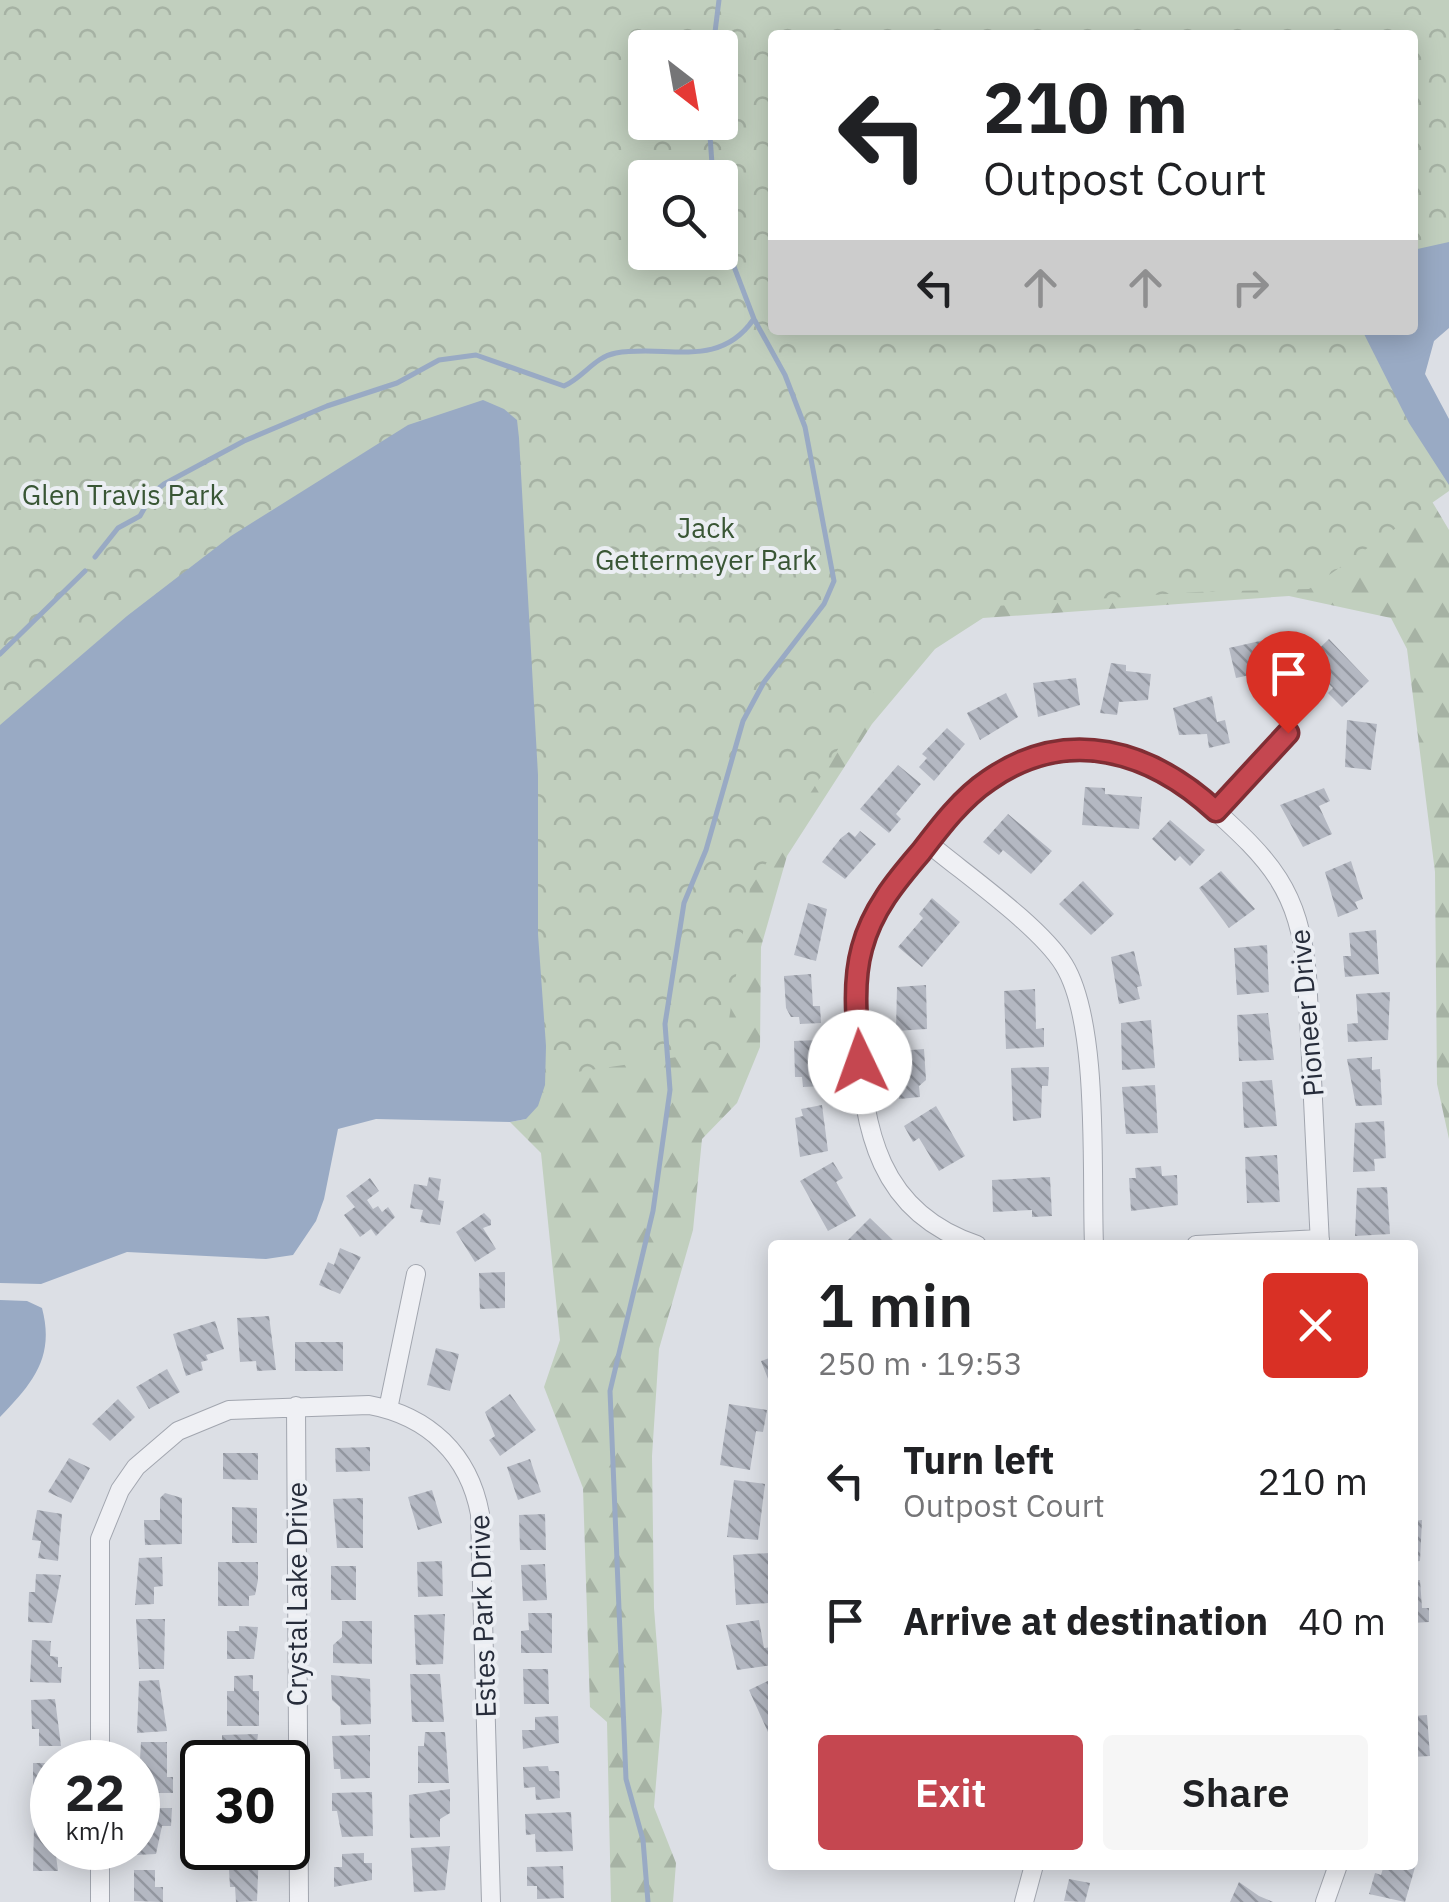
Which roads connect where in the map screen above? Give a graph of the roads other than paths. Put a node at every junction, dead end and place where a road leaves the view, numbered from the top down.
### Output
1 (1288, 733) dead end
2 (1216, 811) junction
3 (928, 843) junction
4 (967, 1240) edge
5 (1094, 1240) edge
6 (1320, 1240) edge
7 (416, 1274) dead end
8 (296, 1406) junction
9 (388, 1408) junction
10 (100, 1740) edge
11 (100, 1870) edge
12 (1033, 1870) edge
13 (1336, 1870) edge
14 (100, 1902) edge
15 (299, 1902) edge
16 (491, 1902) edge
17 (1024, 1902) edge
18 (1325, 1902) edge

1 - 2 street
2 - 3 street, Pioneer Drive
2 - 6 street, Pioneer Drive
3 - 4 street, Pioneer Drive
3 - 5 street
7 - 9 street
8 - 9 street
8 - 10 street
8 - 15 street, Crystal Lake Drive
9 - 16 street, Estes Park Drive
11 - 14 street
12 - 17 street
13 - 18 street

